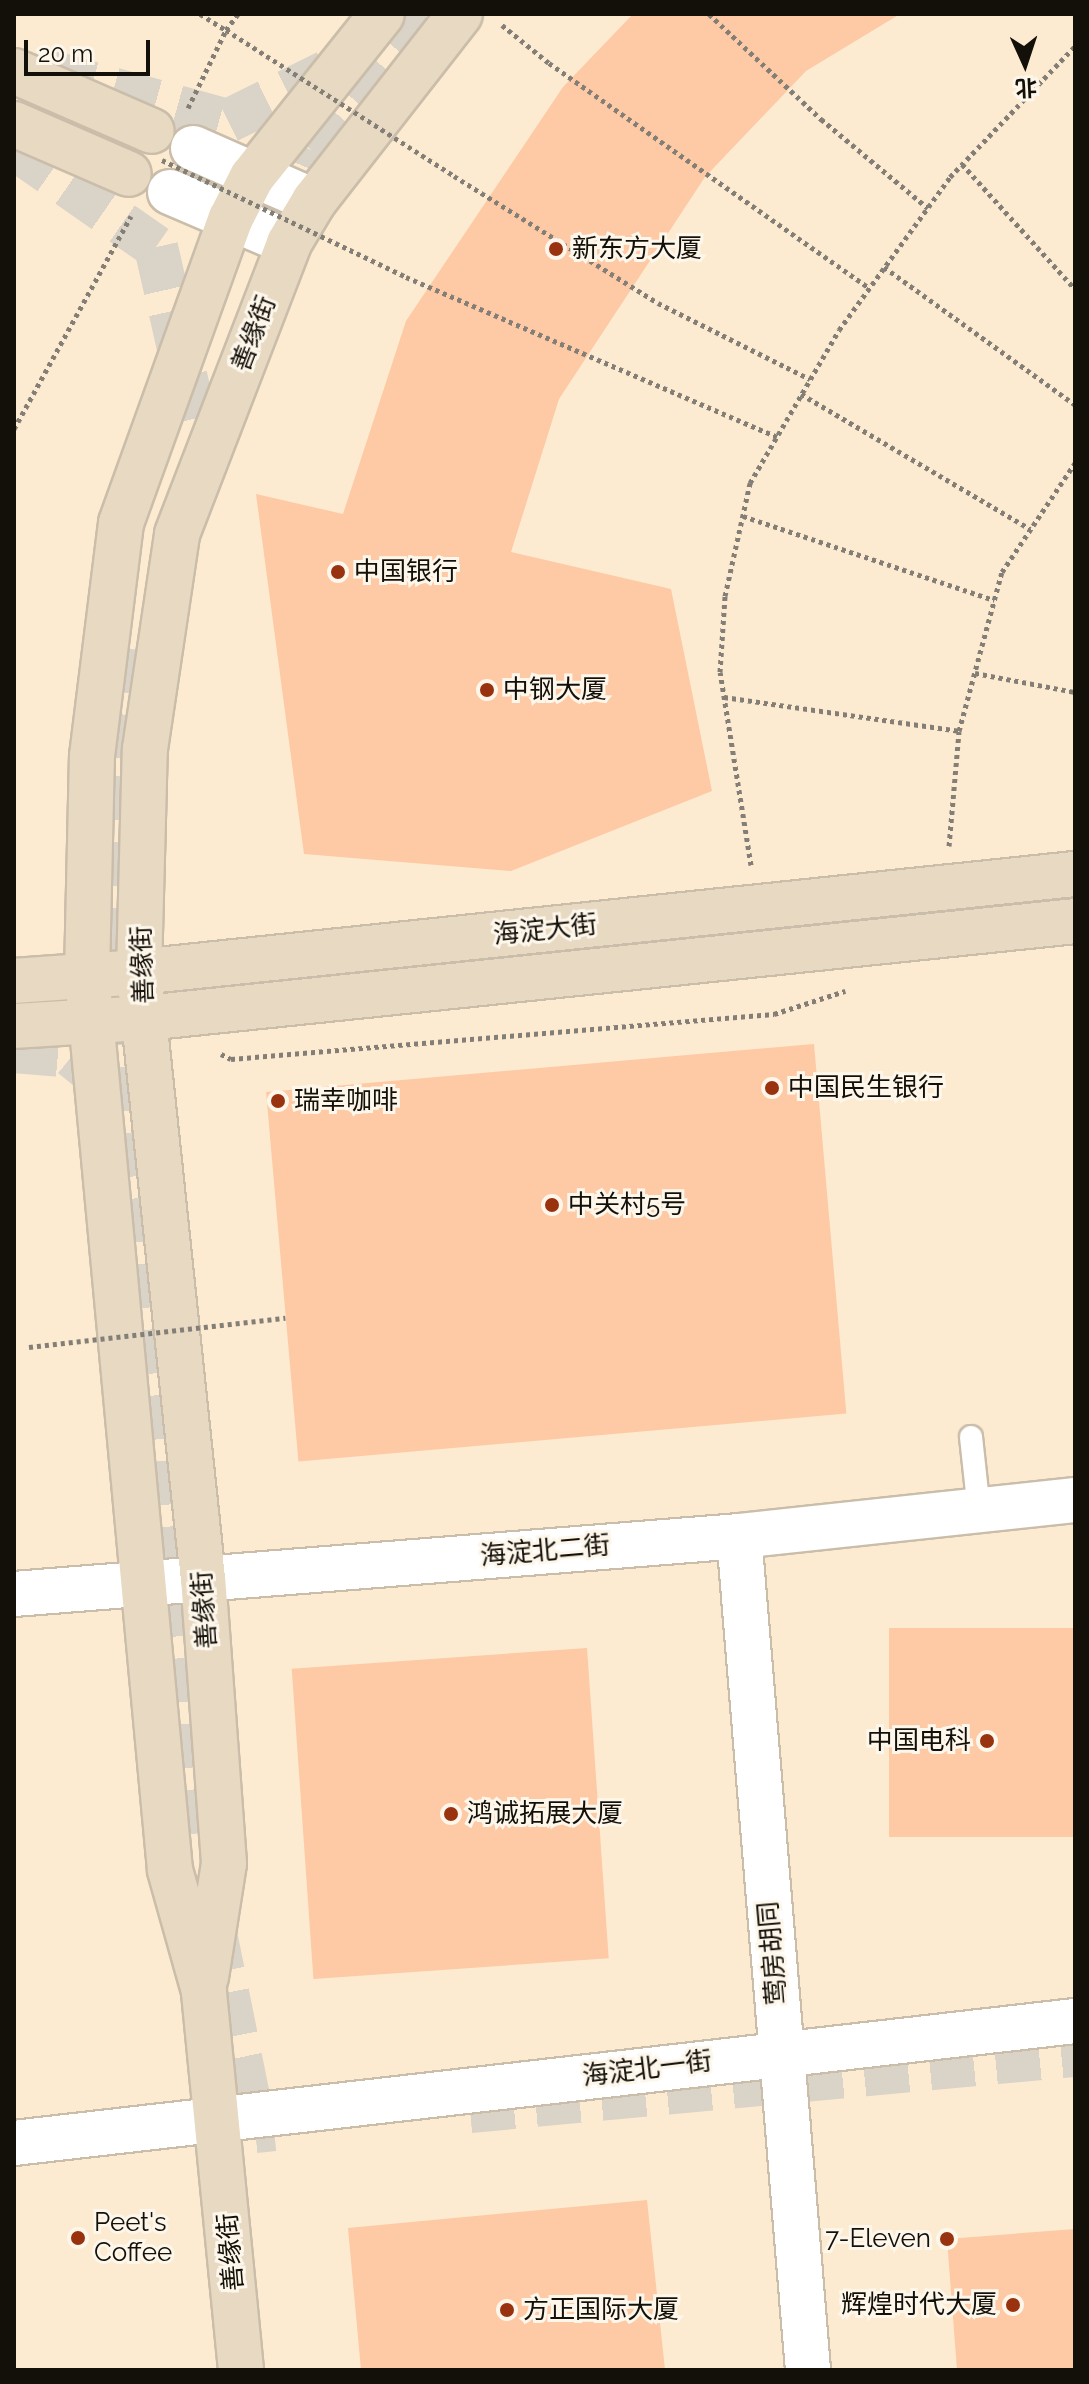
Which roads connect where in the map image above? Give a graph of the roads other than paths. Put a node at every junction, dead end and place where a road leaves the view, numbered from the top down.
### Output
1 (382, 14) edge
2 (481, 19) edge
3 (14, 71) edge
4 (14, 124) edge
5 (160, 162) junction
6 (252, 177) junction
7 (314, 201) junction
8 (231, 218) junction
9 (289, 243) junction
10 (1075, 874) edge
11 (1075, 921) edge
12 (139, 972) junction
13 (87, 974) junction
14 (14, 981) edge
15 (145, 1018) junction
16 (91, 1019) junction
17 (14, 1026) edge
18 (971, 1437) dead end
19 (1075, 1500) edge
20 (979, 1511) junction
21 (739, 1536) junction
22 (203, 1579) junction
23 (145, 1585) junction
24 (14, 1594) edge
25 (204, 1991) junction
26 (1075, 2021) edge
27 (781, 2054) junction
28 (218, 2120) junction
29 (14, 2143) edge
30 (241, 2370) edge
31 (808, 2370) edge

1 - 6 main road, 善缘街
2 - 7 main road, 善缘街
3 - 5 main road
4 - 5 main road
5 - 6 street
5 - 8 street
6 - 7 street
6 - 8 main road, 善缘街
7 - 9 main road, 善缘街
8 - 9 street
8 - 13 main road, 善缘街
9 - 12 main road, 善缘街
10 - 12 main road, 海淀大街
11 - 15 main road, 海淀大街
12 - 13 main road, 海淀大街
12 - 15 main road, 善缘街
13 - 14 main road, 海淀大街
13 - 16 main road, 善缘街
15 - 16 main road, 海淀大街
15 - 22 main road, 善缘街
16 - 17 main road, 海淀大街
16 - 23 main road, 善缘街
18 - 20 lane
19 - 20 street, 海淀北二街
20 - 21 street, 海淀北二街
21 - 22 street, 海淀北二街
21 - 27 street, 莺房胡同
22 - 23 street, 海淀北二街
22 - 25 main road, 善缘街
23 - 24 street, 海淀北二街
23 - 25 main road, 善缘街
25 - 28 main road, 善缘街
26 - 27 street, 海淀北一街
27 - 28 street, 海淀北一街
27 - 31 street, 莺房胡同
28 - 29 street, 海淀北一街
28 - 30 main road, 善缘街

